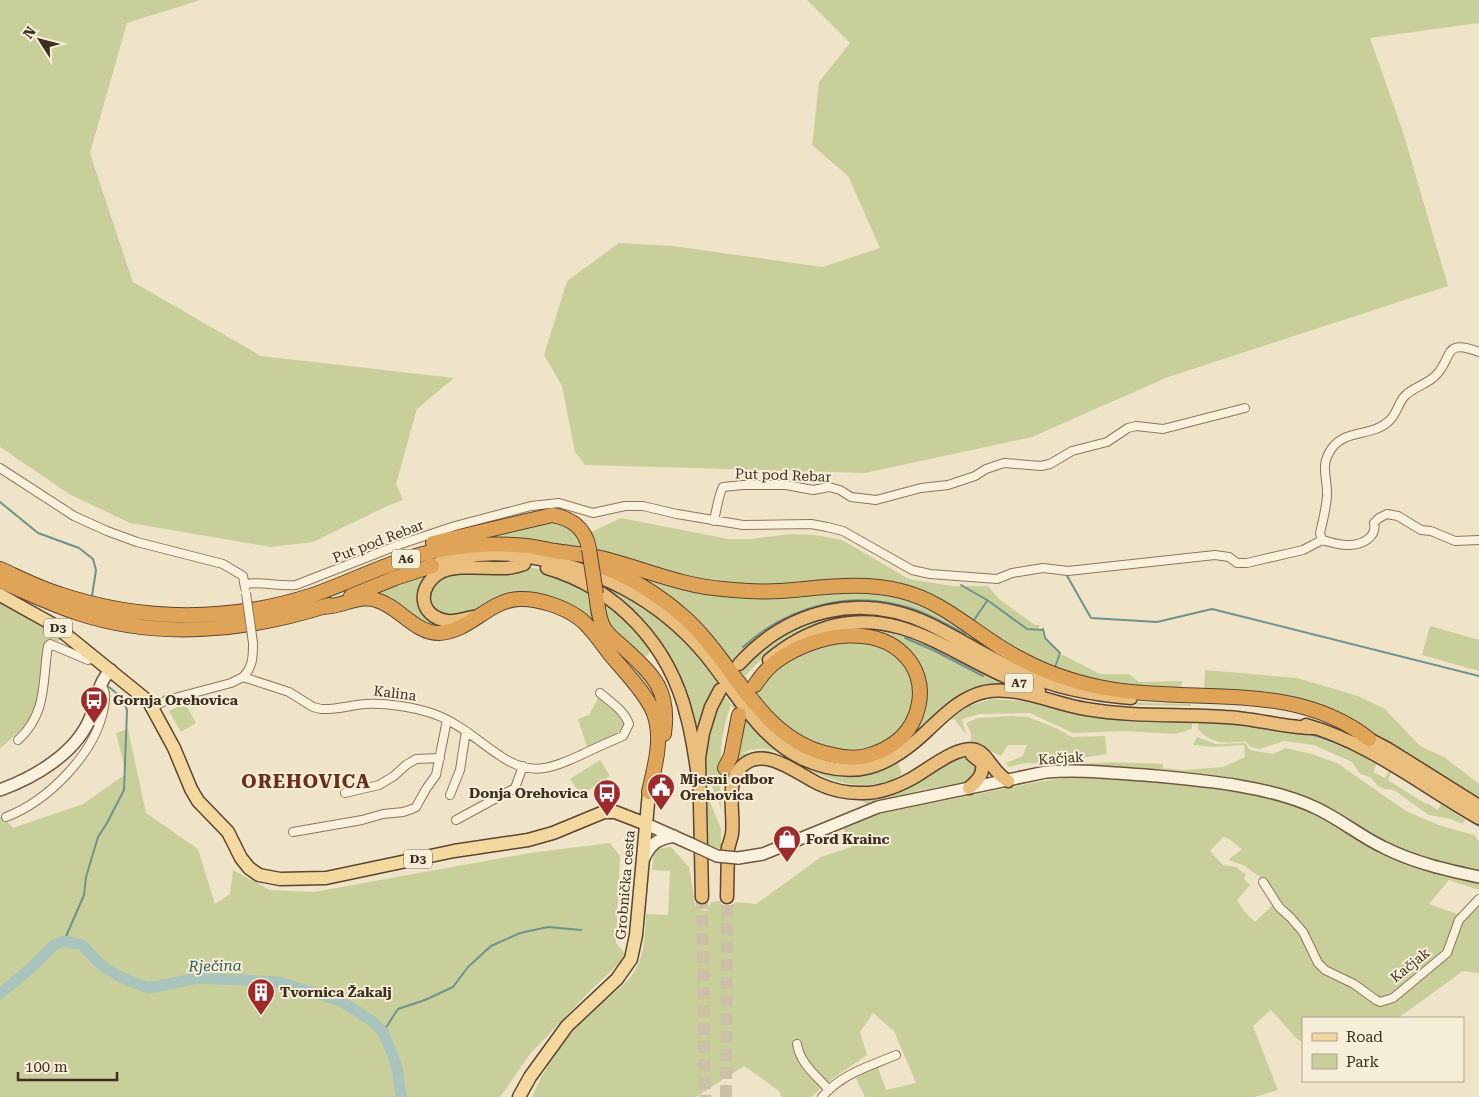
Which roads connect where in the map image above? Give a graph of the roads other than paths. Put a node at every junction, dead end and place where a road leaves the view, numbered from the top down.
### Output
1 (1479, 352) edge
2 (1245, 408) dead end
3 (0, 468) edge
4 (714, 521) junction
5 (1322, 540) junction
6 (1479, 540) edge
7 (555, 551) junction
8 (396, 562) junction
9 (524, 564) junction
10 (432, 566) junction
11 (0, 569) edge
12 (0, 581) edge
13 (245, 584) junction
14 (0, 595) edge
15 (321, 607) junction
16 (481, 615) junction
17 (95, 658) junction
18 (739, 664) dead end
19 (111, 670) junction
20 (243, 677) junction
21 (753, 683) joint
22 (101, 686) junction
23 (720, 690) dead end
24 (600, 693) dead end
25 (153, 707) junction
26 (737, 712) dead end
27 (447, 720) junction
28 (1314, 728) junction
29 (466, 731) junction
30 (1369, 739) junction
31 (18, 740) dead end
32 (963, 751) junction
33 (440, 758) junction
34 (655, 763) junction
35 (523, 766) junction
36 (725, 768) joint
37 (699, 781) junction
38 (1008, 781) junction
39 (968, 788) junction
40 (0, 790) edge
41 (649, 792) joint
42 (345, 793) dead end
43 (450, 795) dead end
44 (1479, 806) edge
45 (6, 818) dead end
46 (1479, 818) edge
47 (456, 820) dead end
48 (646, 824) junction
49 (293, 832) dead end
50 (674, 836) junction
51 (728, 849) junction
52 (643, 859) junction
53 (1479, 877) edge
54 (1263, 882) dead end
55 (702, 897) tunnel mouth
56 (727, 897) tunnel mouth
57 (1479, 899) edge
58 (797, 1044) dead end
59 (896, 1055) dead end
60 (829, 1090) junction
61 (519, 1097) edge
62 (822, 1097) edge

1 - 5 street
2 - 4 street, Put pod Rebar
3 - 13 street
4 - 5 street
4 - 13 street, Put pod Rebar
5 - 6 street
7 - 8 highway, A6
7 - 21 highway
7 - 30 highway
8 - 11 highway, A6
8 - 34 highway, bridge
9 - 10 highway
9 - 16 highway
9 - 37 highway
10 - 15 highway, A6
10 - 28 highway
12 - 15 highway, A6
13 - 20 street, bridge
14 - 17 main road, D3
15 - 16 highway
16 - 34 highway
17 - 19 main road, D3
17 - 31 street
18 - 30 highway, A7
19 - 22 main road
19 - 25 main road, D3
20 - 25 street
20 - 27 street, Kalina
21 - 28 highway, A7
22 - 40 main road
22 - 45 street
23 - 37 highway
24 - 35 street, Kalina
25 - 48 main road, Grobnička cesta / D3
26 - 36 highway
27 - 29 street, Kalina
27 - 33 street
28 - 46 highway, A7
29 - 35 street, Kalina
29 - 43 street
30 - 44 highway, A7
32 - 38 highway
32 - 39 highway
32 - 51 highway
33 - 42 street
33 - 49 street
34 - 41 highway
35 - 47 street
36 - 51 highway
37 - 55 highway
38 - 39 main road, Kačjak
38 - 53 main road, Kačjak
39 - 50 main road, Kačjak, bridge
41 - 48 main road
48 - 50 main road, Kačjak
48 - 52 main road, Grobnička cesta
50 - 52 main road
51 - 56 highway
52 - 61 main road, Grobnička cesta
54 - 57 street, Kačjak
58 - 60 street
59 - 60 street
60 - 62 street

